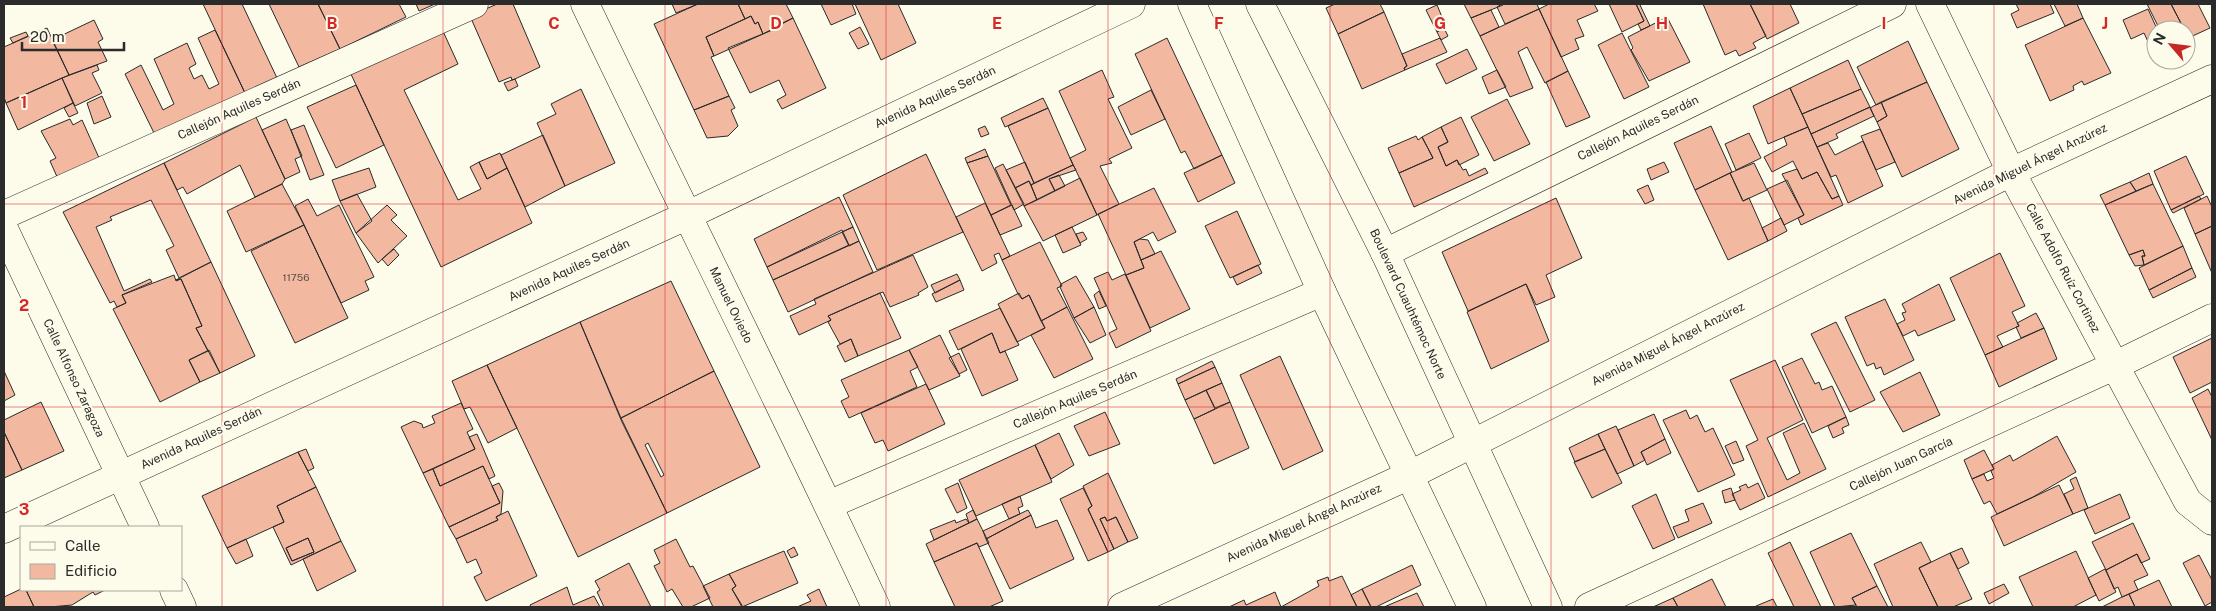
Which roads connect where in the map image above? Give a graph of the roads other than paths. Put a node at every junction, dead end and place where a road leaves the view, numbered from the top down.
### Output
1 (474, 4) edge
2 (585, 4) edge
3 (1131, 4) edge
4 (1192, 4) edge
5 (1260, 4) edge
6 (1892, 4) edge
7 (1930, 4) edge
8 (2212, 79) edge
9 (2011, 172) junction
10 (4, 214) edge
11 (686, 216) junction
12 (4, 229) edge
13 (1385, 253) junction
14 (1322, 292) junction
15 (2212, 318) edge
16 (2116, 365) junction
17 (1472, 442) junction
18 (120, 475) junction
19 (1410, 475) junction
20 (828, 505) junction
21 (2212, 521) edge
22 (145, 526) edge
23 (4, 529) edge
24 (174, 591) edge
25 (182, 607) edge
26 (876, 607) edge
27 (1122, 607) edge
28 (1472, 607) edge
29 (1548, 607) edge
30 (1589, 607) edge

1 - 10 street, Callejón Aquiles Serdán
2 - 11 street, Manuel Oviedo
3 - 11 street, Avenida Aquiles Serdán
4 - 14 street
5 - 13 street, Boulevard Cuauhtémoc Norte
6 - 13 street, Callejón Aquiles Serdán
7 - 9 street, Calle Adolfo Ruíz Cortinez
8 - 9 street, Avenida Miguel Ángel Anzúrez
9 - 16 street, Calle Adolfo Ruíz Cortinez
9 - 17 street, Avenida Miguel Ángel Anzúrez
11 - 18 street, Avenida Aquiles Serdán
11 - 20 street, Manuel Oviedo
12 - 18 street, Calle Alfonso Zaragoza
13 - 17 street, Boulevard Cuauhtémoc Norte
14 - 19 street
14 - 20 street, Callejón Aquiles Serdán
15 - 16 street, Callejón Juan García
16 - 21 street, Calle Adolfo Ruíz Cortinez
16 - 30 street, Callejón Juan García
17 - 19 street, Avenida Miguel Ángel Anzúrez
17 - 29 street, Boulevard Cuauhtémoc Norte
18 - 22 street, Calle Alfonso Zaragoza
18 - 23 street, Avenida Aquiles Serdán
19 - 27 street, Avenida Miguel Ángel Anzúrez
19 - 28 street
20 - 26 street, Manuel Oviedo
24 - 25 street

